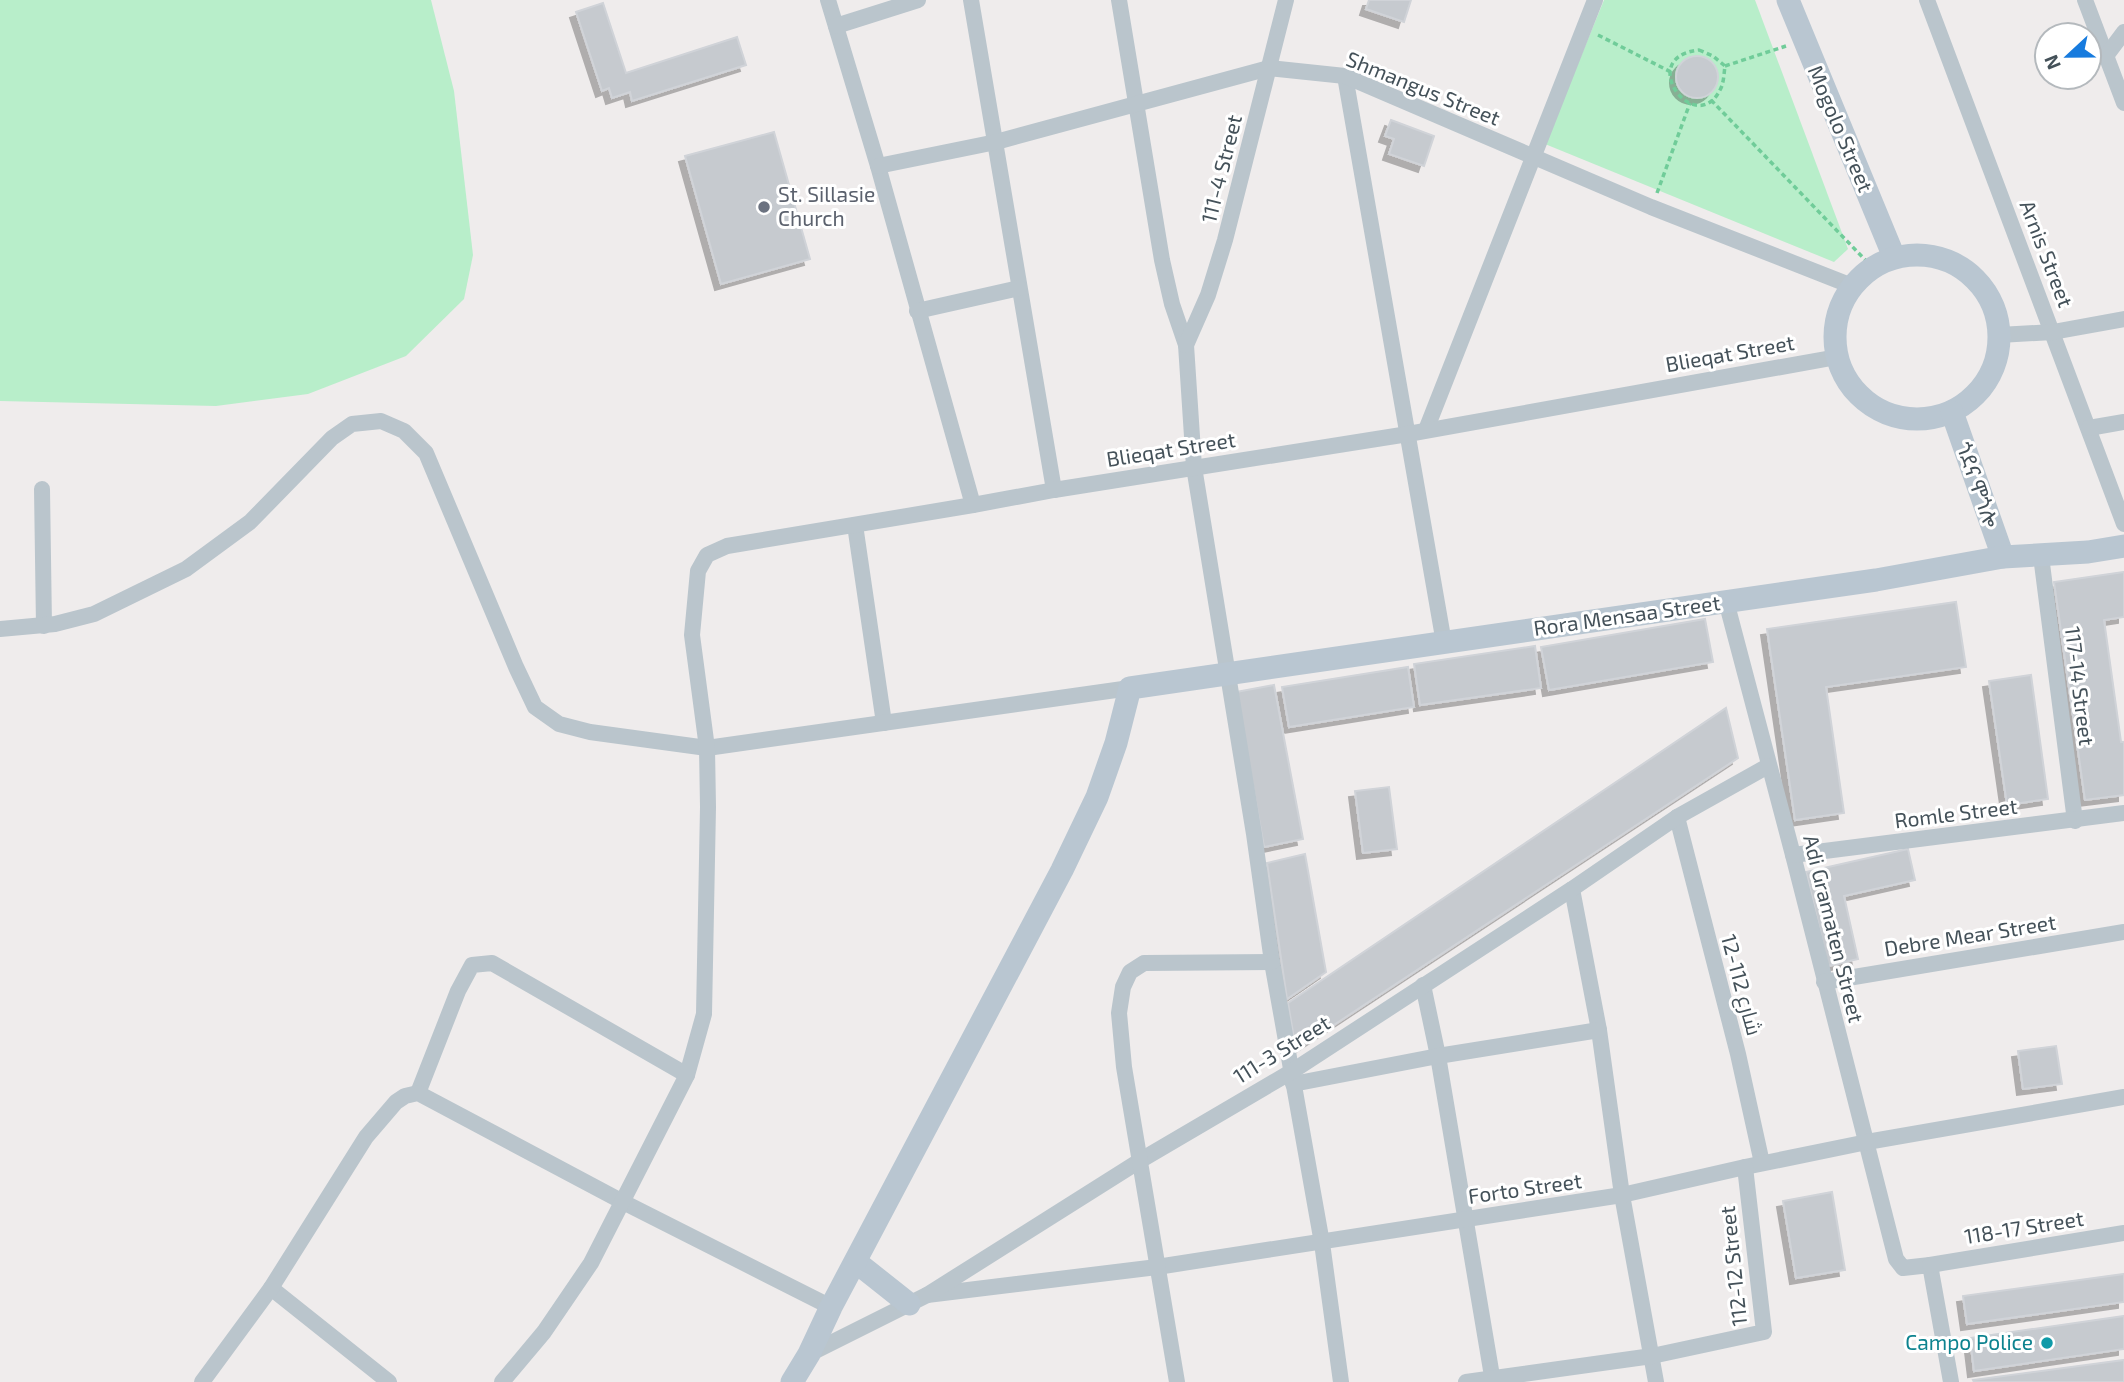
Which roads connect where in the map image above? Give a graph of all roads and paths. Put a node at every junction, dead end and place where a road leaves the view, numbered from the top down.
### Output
1 (828, 0) edge
2 (918, 0) edge
3 (971, 0) edge
4 (1119, 0) edge
5 (1286, 0) edge
6 (1595, 0) edge
7 (1788, 0) edge
8 (1927, 0) edge
9 (2085, 0) edge
10 (836, 26) junction
11 (1584, 29) junction
12 (2124, 32) edge
13 (1803, 40) junction
14 (2106, 56) junction
15 (1725, 66) junction
16 (1269, 68) junction
17 (1671, 72) junction
18 (1345, 76) junction
19 (1712, 100) junction
20 (1136, 103) junction
21 (1690, 103) junction
22 (2124, 103) edge
23 (996, 142) junction
24 (1532, 156) junction
25 (878, 166) junction
26 (1651, 207) junction
27 (1894, 257) junction
28 (1873, 268) junction
29 (1852, 286) junction
30 (1019, 288) junction
31 (917, 310) junction
32 (2124, 319) edge
33 (2053, 332) junction
34 (1999, 335) junction
35 (1186, 345) junction
36 (1837, 357) junction
37 (1952, 412) junction
38 (2124, 422) edge
39 (2089, 428) junction
40 (1426, 430) junction
41 (1408, 434) junction
42 (1194, 467) junction
43 (42, 489) dead end
44 (1054, 490) junction
45 (973, 505) junction
46 (2124, 524) edge
47 (855, 525) junction
48 (2124, 545) edge
49 (2041, 556) junction
50 (2003, 557) junction
51 (1726, 601) junction
52 (44, 626) junction
53 (0, 629) edge
54 (1444, 643) junction
55 (1228, 675) junction
56 (1130, 688) junction
57 (884, 723) junction
58 (707, 747) junction
59 (1769, 766) junction
60 (2124, 813) edge
61 (1677, 817) junction
62 (2075, 821) junction
63 (1793, 855) junction
64 (1572, 889) junction
65 (2124, 932) edge
66 (1272, 962) junction
67 (1824, 982) junction
68 (1423, 985) junction
69 (1599, 1030) junction
70 (1438, 1056) junction
71 (687, 1075) junction
72 (1292, 1078) junction
73 (418, 1094) junction
74 (2124, 1097) edge
75 (1867, 1142) junction
76 (1141, 1160) junction
77 (1762, 1163) junction
78 (1745, 1167) junction
79 (1622, 1195) junction
80 (623, 1202) junction
81 (1464, 1219) junction
82 (2124, 1233) edge
83 (1322, 1243) junction
84 (856, 1262) junction
85 (1930, 1265) junction
86 (1900, 1266) joint
87 (1157, 1267) junction
88 (271, 1288) junction
89 (918, 1299) junction
90 (831, 1307) junction
91 (809, 1354) junction
92 (1653, 1356) junction
93 (1493, 1380) edge
94 (202, 1382) edge
95 (388, 1382) edge
96 (502, 1382) edge
97 (792, 1382) edge
98 (1177, 1382) edge
99 (1341, 1382) edge
100 (1466, 1382) edge
101 (1656, 1382) edge
102 (1951, 1382) edge

1 - 10 street
2 - 10 street
3 - 23 street
4 - 20 street
5 - 16 street, 111-4 Street
6 - 11 street
7 - 13 main road, Mogolo Street
8 - 33 street, Arnis Street
9 - 14 street
10 - 25 street
11 - 17 path
11 - 24 street
12 - 14 street
13 - 15 path
13 - 27 main road, Mogolo Street
14 - 22 street
15 - 17 path
15 - 19 path
16 - 18 street, Shmangus Street
16 - 20 street, Shmangus Street
16 - 35 street, 111-4 Street
17 - 21 path
18 - 24 street, Shmangus Street
18 - 41 street
19 - 21 path
19 - 28 path
20 - 23 street, Shmangus Street
20 - 35 street
21 - 26 path
23 - 25 street, Shmangus Street
23 - 30 street
24 - 26 street, Shmangus Street
24 - 40 street
25 - 31 street
26 - 29 street, Shmangus Street
27 - 28 main road
27 - 34 main road
28 - 29 main road
29 - 36 main road
30 - 31 street
30 - 44 street
31 - 45 street
32 - 33 street
33 - 34 street
33 - 39 street, Arnis Street
34 - 37 main road
35 - 42 street
36 - 37 main road
36 - 40 street, Blieqat Street
37 - 50 main road, ጎደና ሞጎሎ
38 - 39 street
39 - 46 street, Arnis Street
40 - 41 street, Blieqat Street
41 - 42 street, Blieqat Street
41 - 54 street
42 - 44 street, Blieqat Street
42 - 55 street
43 - 52 street
44 - 45 street, Blieqat Street
45 - 47 street, Blieqat Street
47 - 57 street
47 - 58 street, Blieqat Street
48 - 49 main road, Rora Mensaa Street
49 - 50 main road, Rora Mensaa Street
49 - 62 street, 117-14 Street
50 - 51 main road, Rora Mensaa Street
51 - 54 main road, Rora Mensaa Street
51 - 59 street, Adi Gramaten Street
52 - 53 street
52 - 58 street
54 - 55 main road, Rora Mensaa Street
55 - 56 main road, Rora Mensaa Street
55 - 66 street
56 - 57 street
56 - 84 main road
57 - 58 street
58 - 71 street, Blieqat Street
59 - 61 street, 111-3 Street
59 - 63 street, Adi Gramaten Street
60 - 62 street, Romle Street
61 - 64 street, 111-3 Street
61 - 77 street, شارع 112-12
62 - 63 street, Romle Street
63 - 67 street, Adi Gramaten Street
64 - 68 street, 111-3 Street
64 - 69 street
65 - 67 street, Debre Mear Street
66 - 72 street
66 - 76 street
67 - 75 street, Adi Gramaten Street
68 - 70 street
68 - 72 street, 111-3 Street
69 - 70 street
69 - 79 street
70 - 72 street
70 - 81 street
71 - 73 street
71 - 80 street, Blieqat Street
72 - 76 street, 111-3 Street
72 - 83 street
73 - 80 street
73 - 88 street
74 - 75 street, Forto Street
75 - 77 street, Forto Street
75 - 86 street, Adi Gramaten Street
76 - 87 street
76 - 89 street, 111-3 Street
77 - 78 street, Forto Street
78 - 79 street, Forto Street
78 - 92 street, 112-12 Street
79 - 81 street, Forto Street
79 - 92 street
80 - 90 street
80 - 96 street, Blieqat Street
81 - 83 street, Forto Street
81 - 93 street
82 - 85 street, 118-17 Street
83 - 87 street, Forto Street
83 - 99 street
84 - 89 main road
84 - 90 main road
85 - 86 street, 118-17 Street
85 - 102 street
87 - 89 street, Forto Street
87 - 98 street
88 - 94 street
88 - 95 street
89 - 91 street, 111-3 Street
90 - 91 main road
91 - 97 main road
92 - 93 street
92 - 101 street
93 - 100 street

